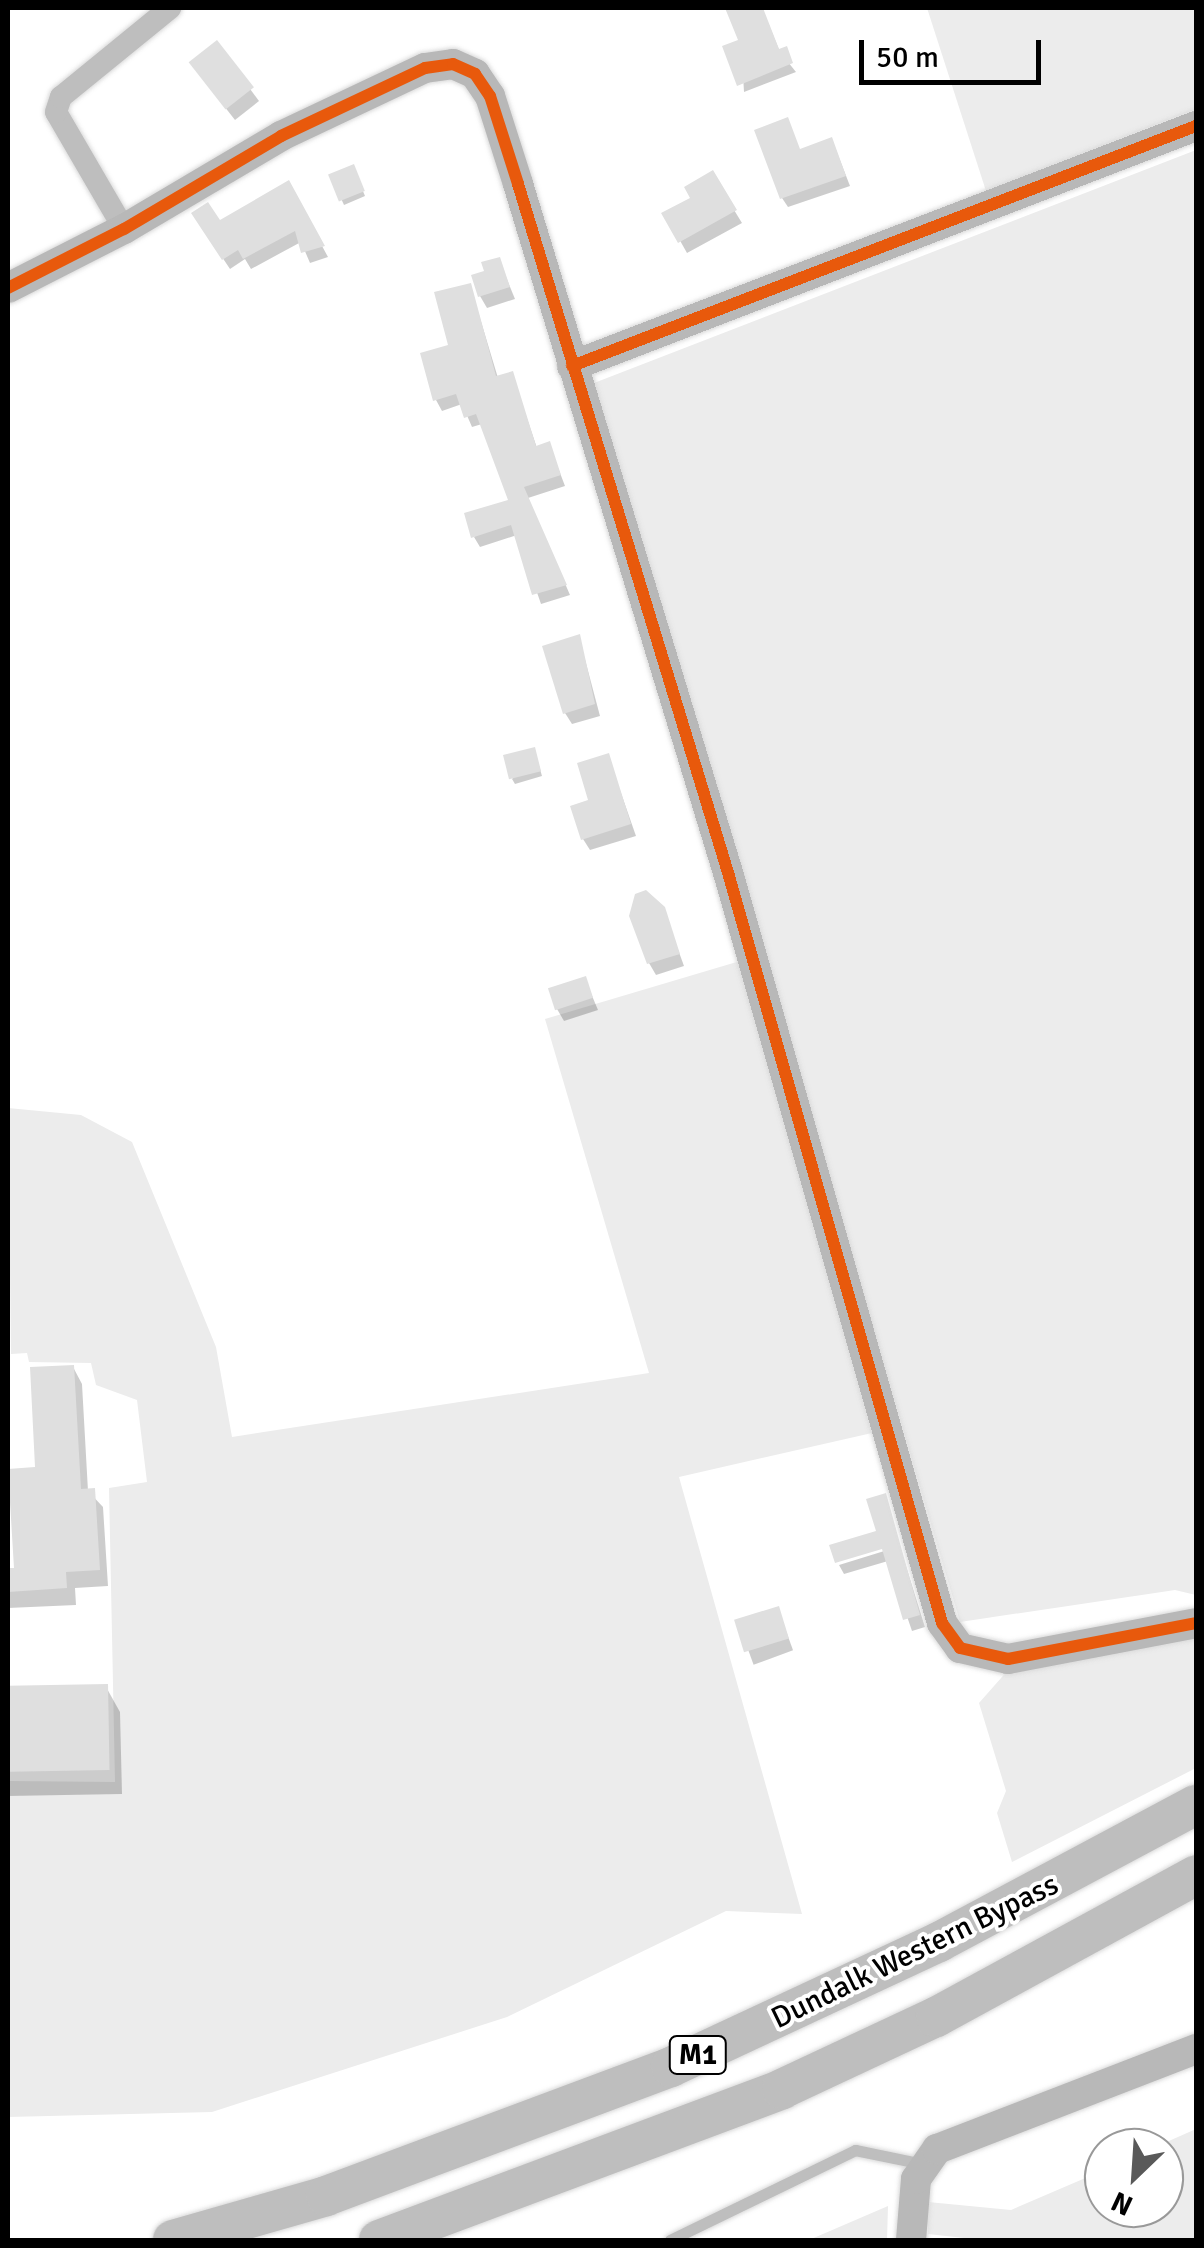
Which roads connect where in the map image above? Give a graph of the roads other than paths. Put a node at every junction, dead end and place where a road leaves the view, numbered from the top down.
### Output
1 (170, 8) edge
2 (1196, 126) edge
3 (124, 229) junction
4 (8, 288) edge
5 (572, 366) junction
6 (1196, 1623) edge
7 (1196, 1805) edge
8 (1196, 1875) edge
9 (1196, 2049) edge
10 (931, 2157) junction
11 (173, 2240) edge
12 (379, 2240) edge
13 (670, 2240) edge
14 (912, 2240) edge

1 - 3 street
2 - 5 street
3 - 4 street
3 - 5 street
5 - 6 street
7 - 11 highway, Dundalk Western Bypass / M1
8 - 12 highway, Dundalk Western Bypass / M1
9 - 10 street
10 - 13 lane
10 - 14 street

